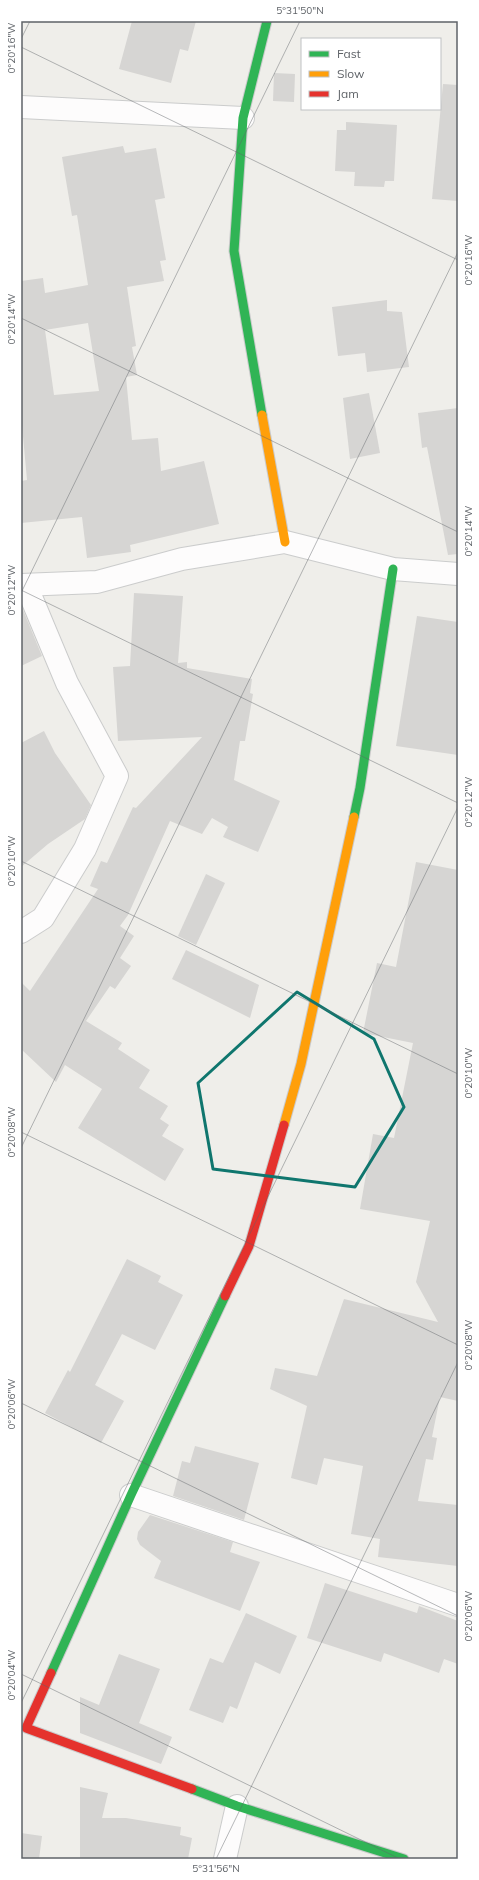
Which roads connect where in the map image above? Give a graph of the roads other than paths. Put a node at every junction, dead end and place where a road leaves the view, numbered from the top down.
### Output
1 (267, 21) edge
2 (21, 107) edge
3 (243, 118) junction
4 (285, 542) junction
5 (393, 568) junction
6 (458, 574) edge
7 (24, 585) edge
8 (21, 932) edge
9 (131, 1494) junction
10 (458, 1605) edge
11 (23, 1728) edge
12 (237, 1806) junction
13 (225, 1859) edge
14 (404, 1859) edge

1 - 3 street
2 - 3 street
3 - 4 street
4 - 5 street
4 - 7 street
5 - 6 street
5 - 9 street
7 - 8 street
9 - 10 street
9 - 11 street
11 - 12 street
12 - 13 street
12 - 14 street

